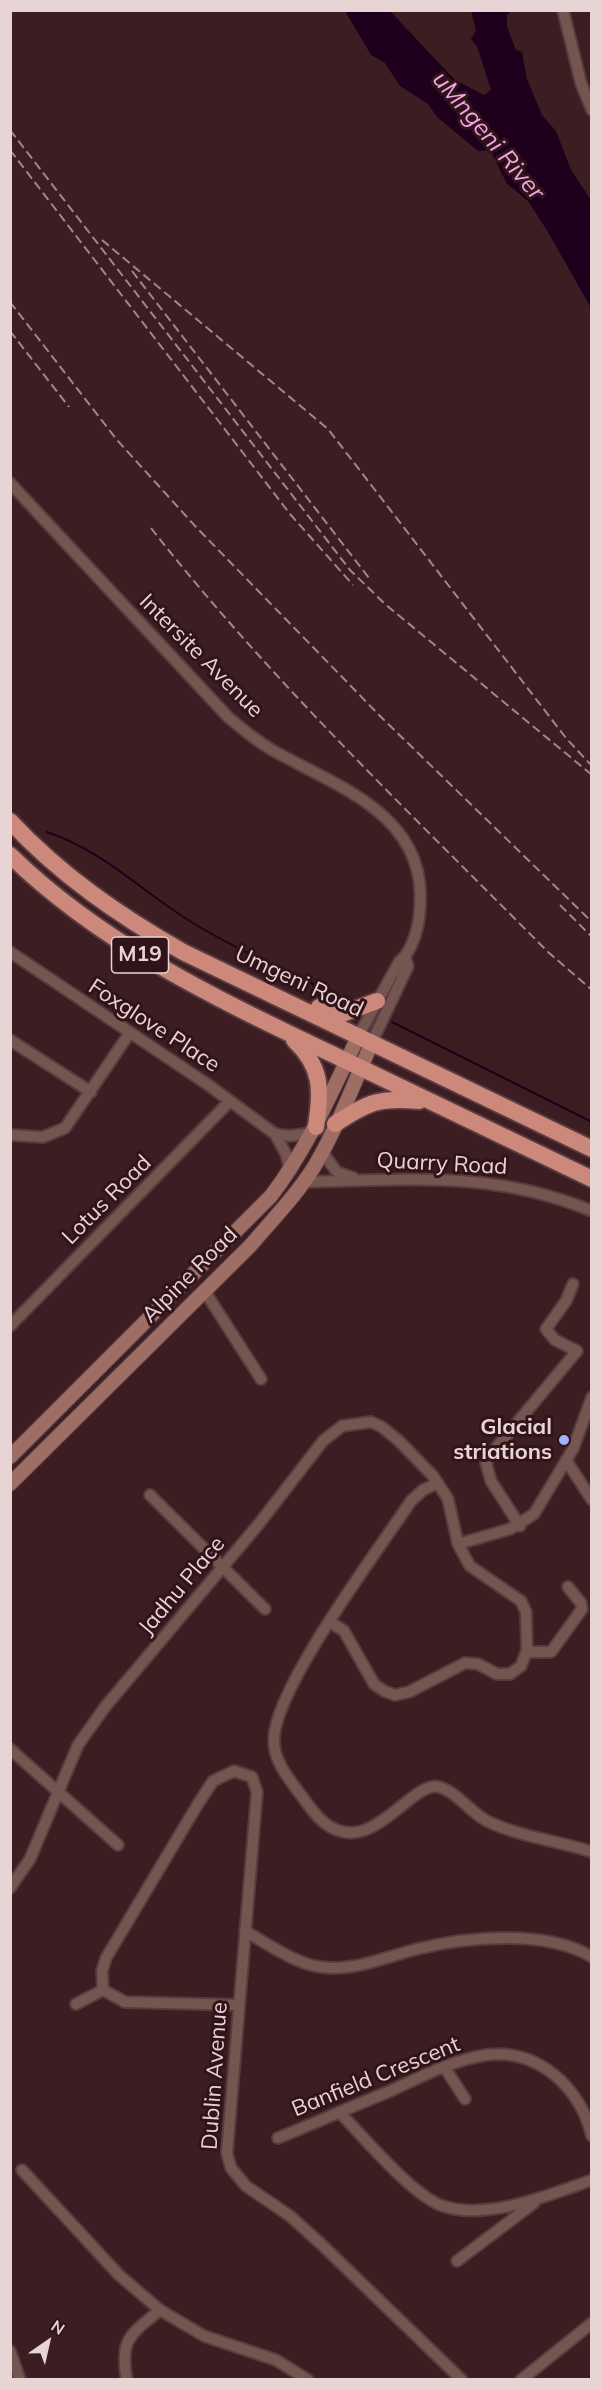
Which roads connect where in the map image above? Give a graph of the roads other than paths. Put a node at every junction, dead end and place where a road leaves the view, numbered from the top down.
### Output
1 (563, 10) edge
2 (591, 110) edge
3 (10, 483) edge
4 (10, 821) edge
5 (10, 855) edge
6 (10, 952) edge
7 (190, 956) junction
8 (405, 957) junction
9 (377, 1001) junction
10 (285, 1032) junction
11 (129, 1034) junction
12 (365, 1038) junction
13 (10, 1040) edge
14 (354, 1065) junction
15 (91, 1092) junction
16 (230, 1101) junction
17 (432, 1102) junction
18 (335, 1124) junction
19 (314, 1130) junction
20 (275, 1134) junction
21 (10, 1135) edge
22 (591, 1149) edge
23 (322, 1152) junction
24 (290, 1171) junction
25 (591, 1179) edge
26 (360, 1180) junction
27 (303, 1182) junction
28 (591, 1211) edge
29 (573, 1284) dead end
30 (204, 1290) junction
31 (10, 1326) edge
32 (261, 1379) dead end
33 (591, 1397) edge
34 (588, 1417) edge
35 (39, 1455) junction
36 (10, 1458) edge
37 (566, 1460) junction
38 (438, 1483) junction
39 (10, 1484) edge
40 (150, 1495) dead end
41 (591, 1500) edge
42 (520, 1526) junction
43 (458, 1544) junction
44 (222, 1568) junction
45 (568, 1587) dead end
46 (265, 1609) dead end
47 (330, 1622) junction
48 (526, 1652) junction
49 (10, 1749) edge
50 (57, 1793) junction
51 (117, 1845) dead end
52 (591, 1852) edge
53 (10, 1888) edge
54 (246, 1931) junction
55 (591, 1957) edge
56 (103, 1990) junction
57 (76, 2004) dead end
58 (239, 2005) junction
59 (445, 2068) junction
60 (465, 2099) dead end
61 (339, 2112) junction
62 (591, 2136) edge
63 (278, 2138) dead end
64 (22, 2170) dead end
65 (591, 2180) edge
66 (539, 2199) junction
67 (457, 2261) dead end
68 (160, 2310) junction
69 (591, 2324) edge
70 (10, 2351) edge
71 (20, 2379) edge
72 (127, 2379) edge
73 (308, 2379) edge
74 (462, 2379) edge
75 (521, 2379) edge

1 - 2 street
3 - 8 street, Intersite Avenue
4 - 7 highway, Umgeni Road / M19
5 - 10 highway, M19
6 - 11 street, Foxglove Place
7 - 9 highway
7 - 12 highway, Umgeni Road / M19
8 - 9 street, Intersite Avenue
8 - 12 street, Intersite Avenue
9 - 12 street, Intersite Avenue
10 - 14 highway, M19
10 - 19 highway
11 - 15 street
11 - 16 street, Foxglove Place
12 - 14 main road
12 - 22 highway, Umgeni Road / M19
13 - 15 street
14 - 17 highway, M19
14 - 18 main road, Alpine Road
14 - 19 main road, Alpine Road
15 - 21 street
16 - 20 street, Foxglove Place
16 - 31 street, Lotus Road
17 - 18 highway
17 - 25 highway, M19
18 - 23 main road, Alpine Road
19 - 20 street
19 - 24 main road, Alpine Road
20 - 24 street, Foxglove Place
23 - 26 street, Quarry Road
23 - 27 main road, Alpine Road
24 - 36 main road, Alpine Road
26 - 27 street, Quarry Road
26 - 28 street, Quarry Road
27 - 30 main road, Alpine Road
29 - 42 street
30 - 32 street
30 - 35 main road, Alpine Road
33 - 34 street
34 - 37 street
35 - 36 main road
35 - 39 main road, Alpine Road
37 - 41 street
37 - 42 street
38 - 43 street, Jadhu Place
38 - 44 street, Jadhu Place
38 - 47 street
40 - 44 street
42 - 43 street
43 - 48 street
44 - 46 street
44 - 50 street, Jadhu Place
45 - 48 street
47 - 48 street
47 - 52 street
49 - 50 street
50 - 51 street
50 - 53 street, Jadhu Place
54 - 55 street
54 - 56 street, Dublin Avenue
54 - 58 street, Dublin Avenue
56 - 57 street
56 - 58 street
58 - 74 street, Dublin Avenue
59 - 60 street
59 - 61 street, Banfield Crescent
59 - 62 street, Banfield Crescent
61 - 63 street, Banfield Crescent
61 - 66 street
64 - 68 street
65 - 66 street
66 - 67 street
68 - 72 street
68 - 73 street
69 - 75 street
70 - 71 street

